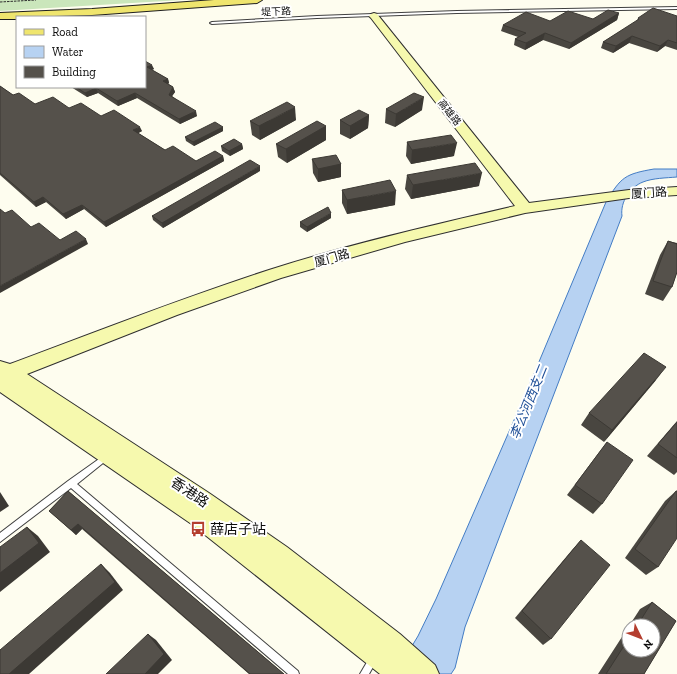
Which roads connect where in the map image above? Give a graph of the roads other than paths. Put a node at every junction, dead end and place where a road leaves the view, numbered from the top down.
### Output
1 (221, 0) edge
2 (257, 0) edge
3 (677, 8) edge
4 (0, 15) edge
5 (374, 16) junction
6 (212, 24) dead end
7 (677, 191) edge
8 (525, 208) junction
9 (2, 374) edge
10 (108, 455) junction
11 (71, 484) junction
12 (0, 538) edge
13 (392, 661) edge
14 (295, 674) edge
15 (364, 674) edge
16 (426, 674) edge

1 - 4 main road
2 - 4 main road
3 - 5 lane, 堤下路
5 - 6 lane, 堤下路
5 - 8 street, 高雄路
7 - 8 street, 厦门路
8 - 9 street, 厦门路
9 - 10 street, 香港路
9 - 13 street, 香港路
10 - 11 lane
10 - 13 street, 香港路
11 - 12 lane
11 - 14 lane
13 - 15 lane
13 - 16 street, 香港路

